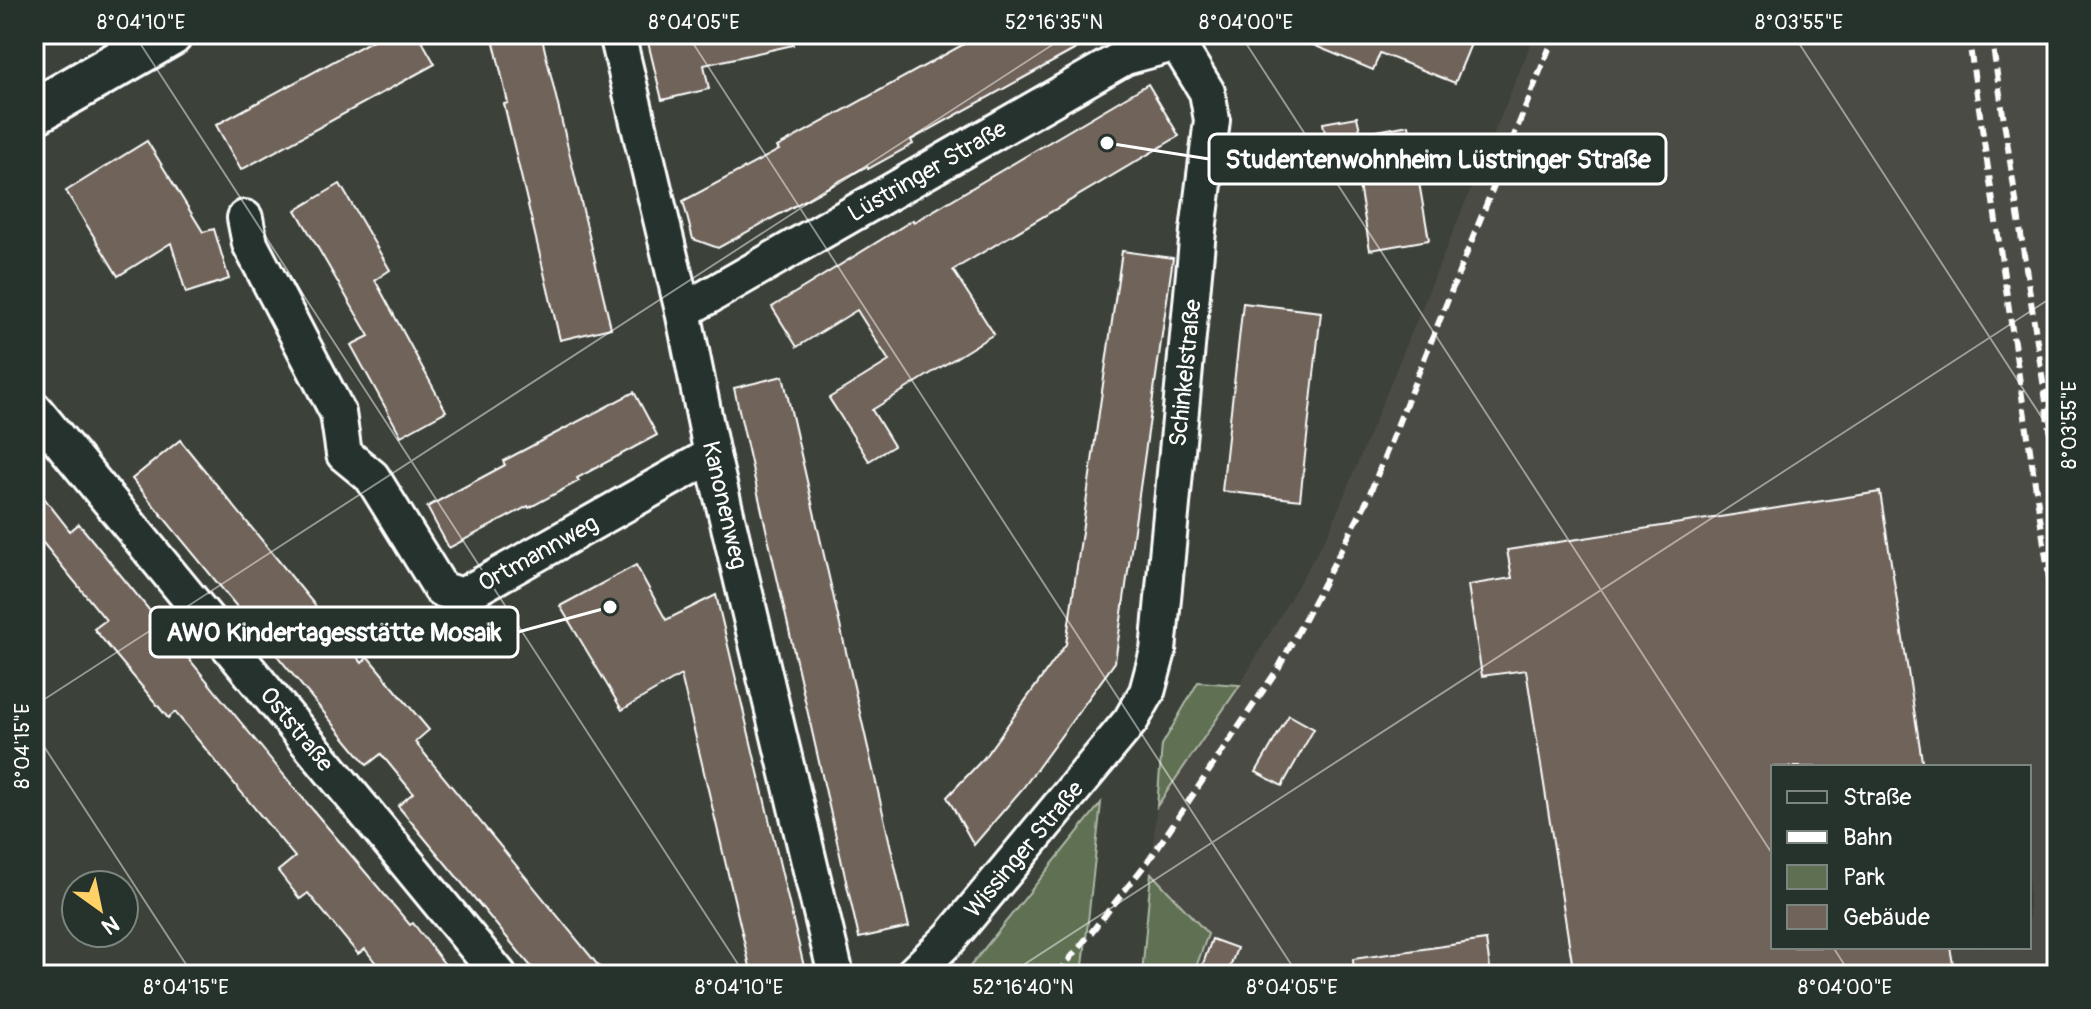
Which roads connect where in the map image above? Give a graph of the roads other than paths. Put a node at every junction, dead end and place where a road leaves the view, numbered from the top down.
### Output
1 (170, 34) edge
2 (617, 34) edge
3 (1182, 39) edge
4 (34, 112) edge
5 (245, 218) dead end
6 (683, 311) junction
7 (34, 409) edge
8 (712, 455) junction
9 (1131, 720) joint
10 (499, 975) edge
11 (836, 975) edge
12 (912, 975) edge

1 - 4 main road
2 - 6 street, Kanonenweg
3 - 6 street, Lüstringer Straße
3 - 9 street, Schinkelstraße
5 - 8 street, Ortmannweg
6 - 8 street, Kanonenweg
7 - 10 street, Oststraße
8 - 11 street, Kanonenweg
9 - 12 street, Wissinger Straße

